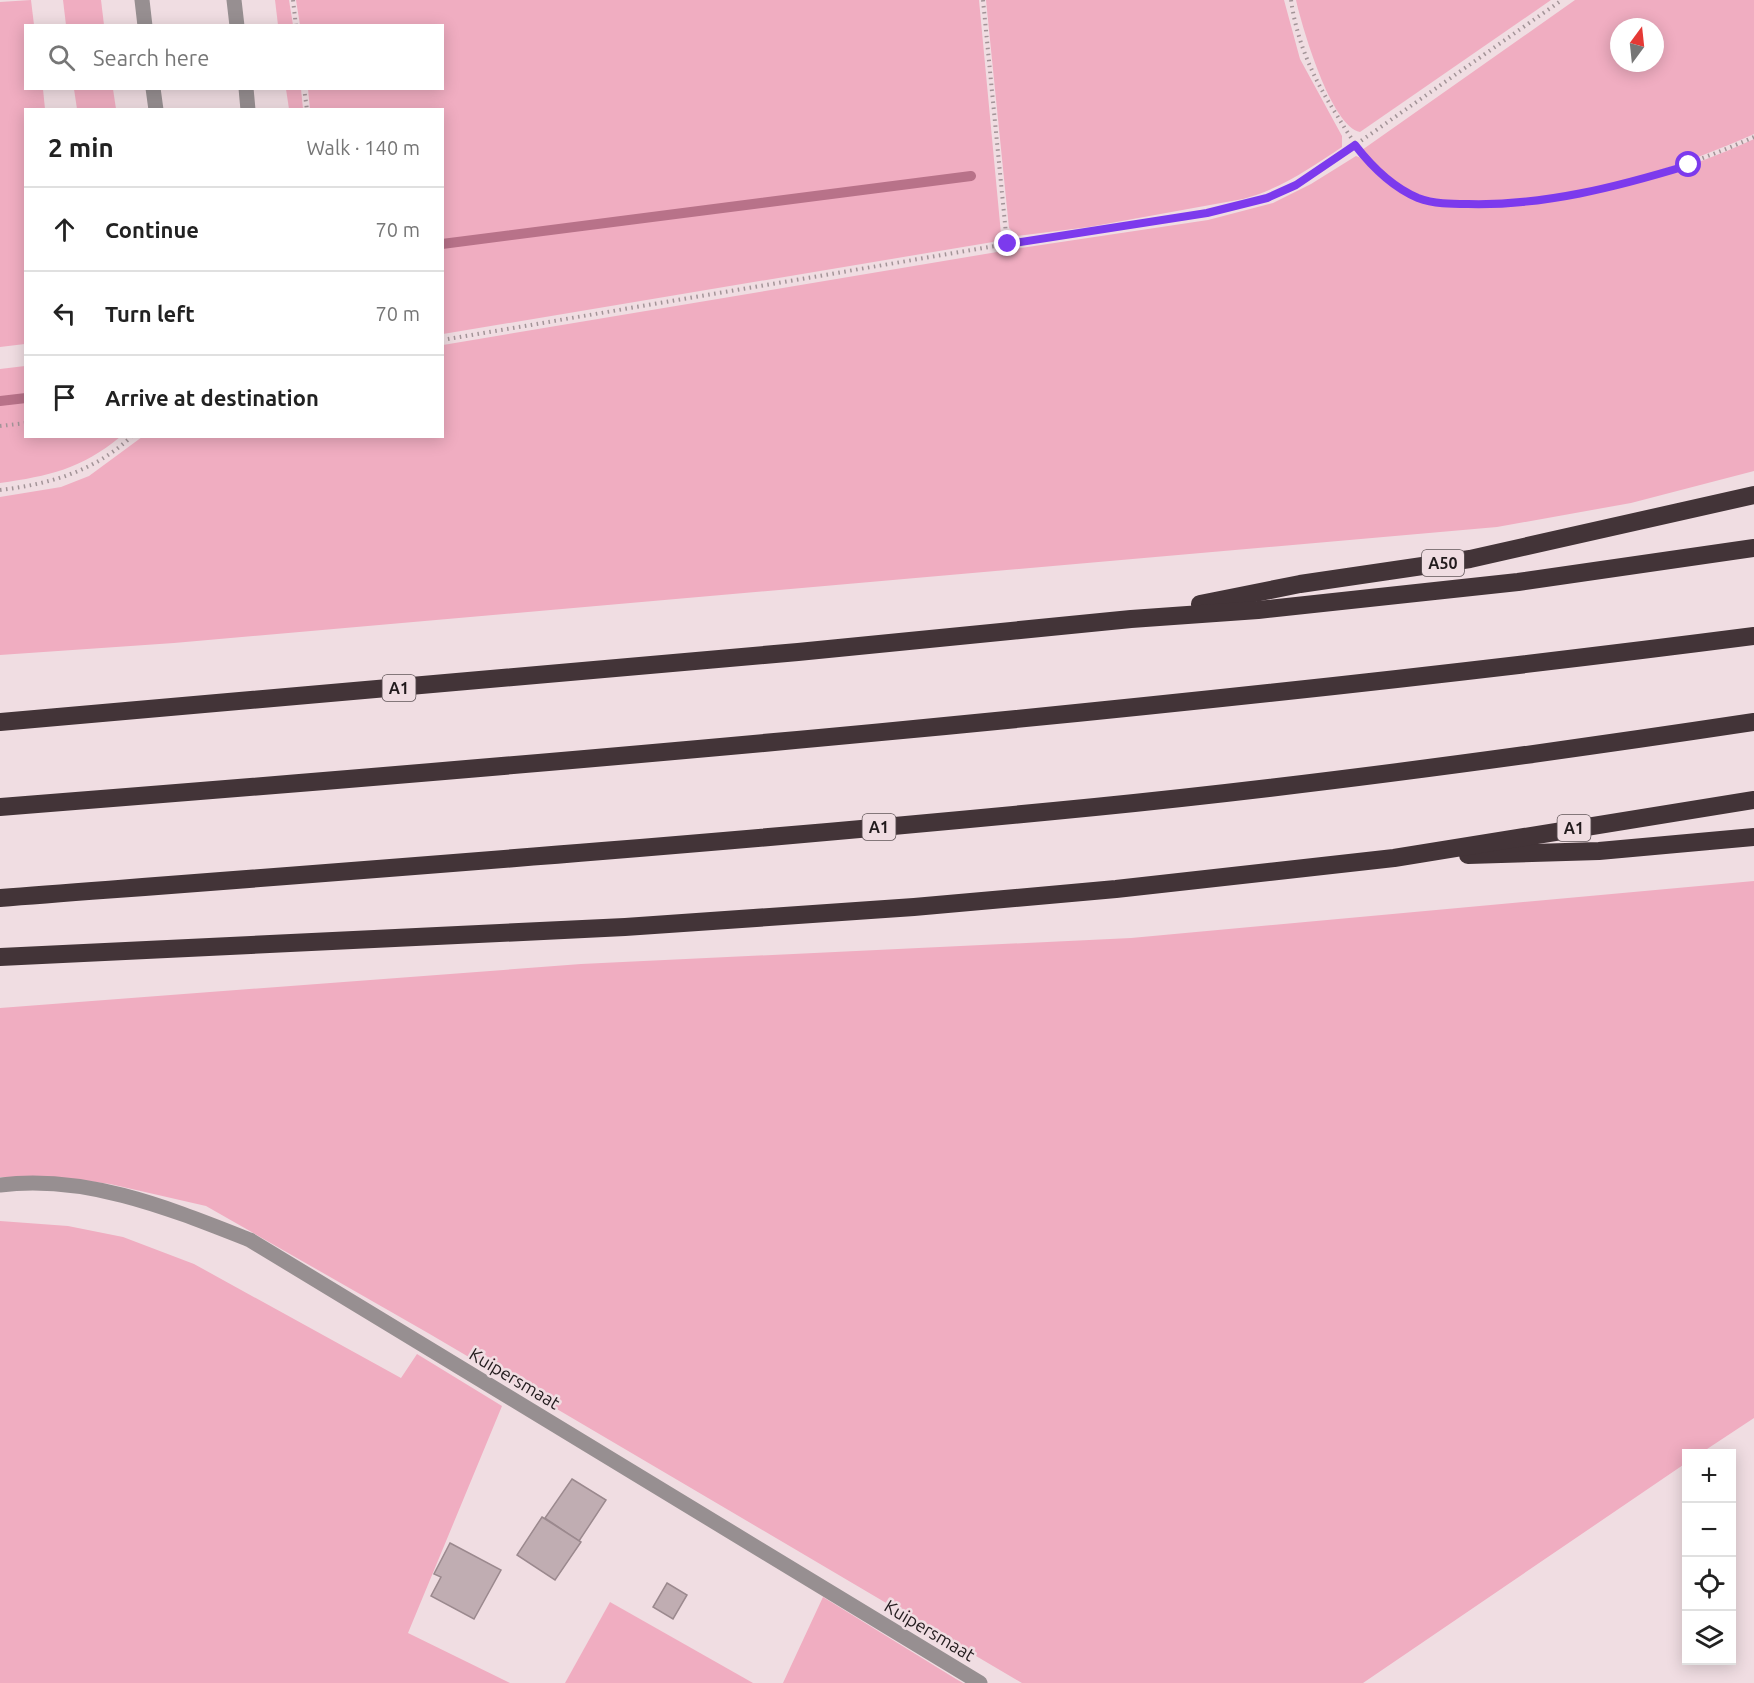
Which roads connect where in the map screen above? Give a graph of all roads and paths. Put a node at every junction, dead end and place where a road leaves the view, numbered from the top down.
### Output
1 (142, 0) edge
2 (234, 0) edge
3 (293, 0) edge
4 (983, 0) edge
5 (1291, 0) edge
6 (1562, 0) edge
7 (145, 24) edge
8 (237, 24) edge
9 (296, 24) edge
10 (153, 90) edge
11 (246, 90) edge
12 (304, 90) edge
13 (156, 108) edge
14 (248, 108) edge
15 (307, 108) edge
16 (1754, 137) edge
17 (1355, 145) junction
18 (1008, 244) junction
19 (444, 340) edge
20 (24, 423) edge
21 (0, 426) edge
22 (129, 438) edge
23 (0, 490) edge
24 (1754, 495) edge
25 (1754, 548) edge
26 (1131, 619) junction
27 (1754, 636) edge
28 (0, 722) edge
29 (1754, 722) edge
30 (1754, 800) edge
31 (0, 807) edge
32 (1754, 837) edge
33 (1394, 858) junction
34 (0, 898) edge
35 (0, 957) edge
36 (0, 1185) edge
37 (980, 1683) edge

1 - 7 street
2 - 8 street
3 - 9 path
4 - 18 path
5 - 17 path
6 - 17 path
10 - 13 street
11 - 14 street
12 - 15 path
16 - 17 path
17 - 18 path
18 - 19 path
20 - 21 path
22 - 23 path
24 - 26 highway, A50
25 - 26 highway, A1
26 - 28 highway, A1
27 - 31 highway
29 - 34 highway, A1
30 - 33 highway, A1
32 - 33 highway, A1
33 - 35 highway, A1
36 - 37 street, Kuipersmaat

